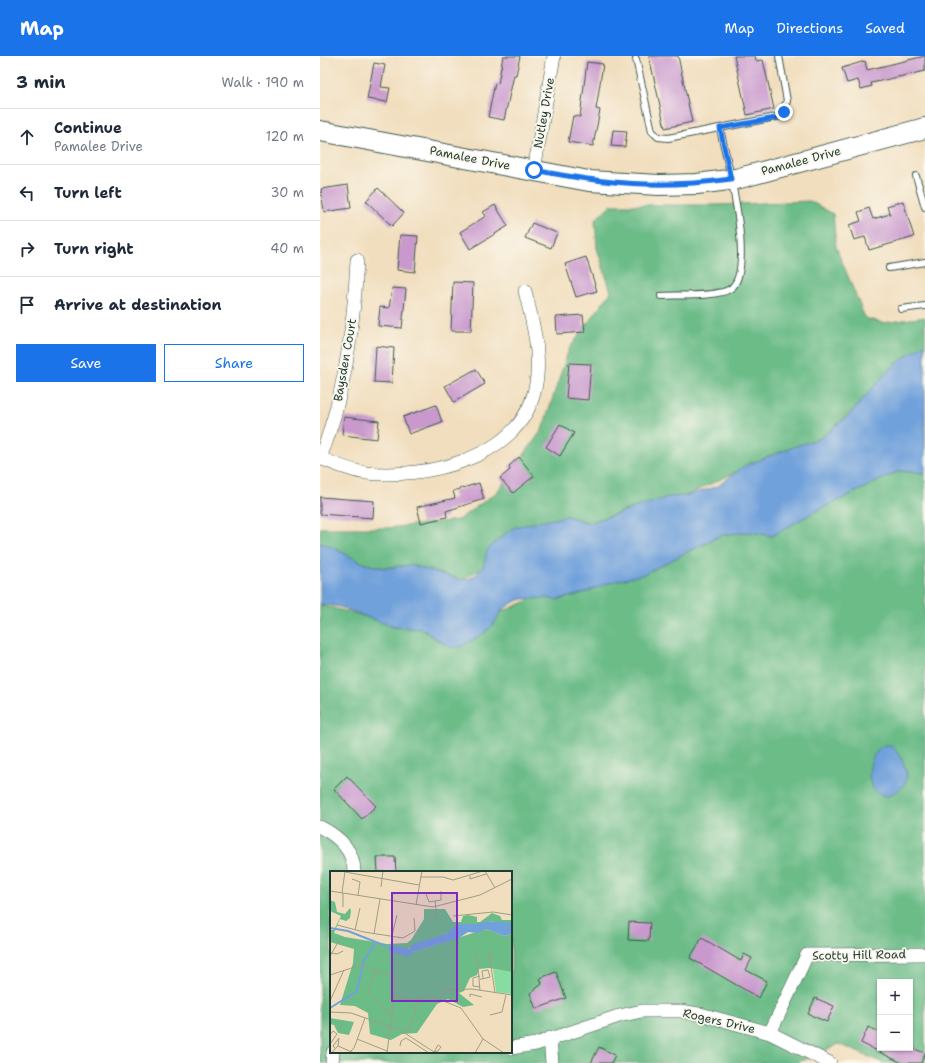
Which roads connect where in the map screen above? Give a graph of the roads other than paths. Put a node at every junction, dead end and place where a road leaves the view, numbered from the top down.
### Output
1 (554, 56) edge
2 (779, 56) edge
3 (636, 59) dead end
4 (720, 128) junction
5 (925, 128) edge
6 (320, 131) edge
7 (534, 170) junction
8 (916, 176) dead end
9 (731, 179) junction
10 (925, 207) edge
11 (357, 260) dead end
12 (925, 262) edge
13 (889, 268) dead end
14 (525, 290) dead end
15 (661, 296) dead end
16 (925, 306) edge
17 (900, 309) dead end
18 (320, 458) edge
19 (320, 827) edge
20 (354, 871) edge
21 (925, 954) edge
22 (770, 1033) junction
23 (550, 1038) junction
24 (512, 1048) edge
25 (333, 1053) edge
26 (332, 1063) edge
27 (552, 1063) edge
28 (830, 1063) edge

1 - 7 street, Nutley Drive
2 - 4 lane
3 - 4 lane
4 - 9 lane
5 - 9 main road, Pamalee Drive
6 - 7 main road, Pamalee Drive
7 - 9 main road, Pamalee Drive
8 - 10 lane
9 - 15 lane
11 - 18 street, Baysden Court
12 - 13 lane
14 - 18 street
16 - 17 lane
19 - 20 street
21 - 22 street, Scotty Hill Road
22 - 23 street, Rogers Drive
22 - 28 street, Rogers Drive
23 - 24 street, Rogers Drive
23 - 27 street
25 - 26 street

